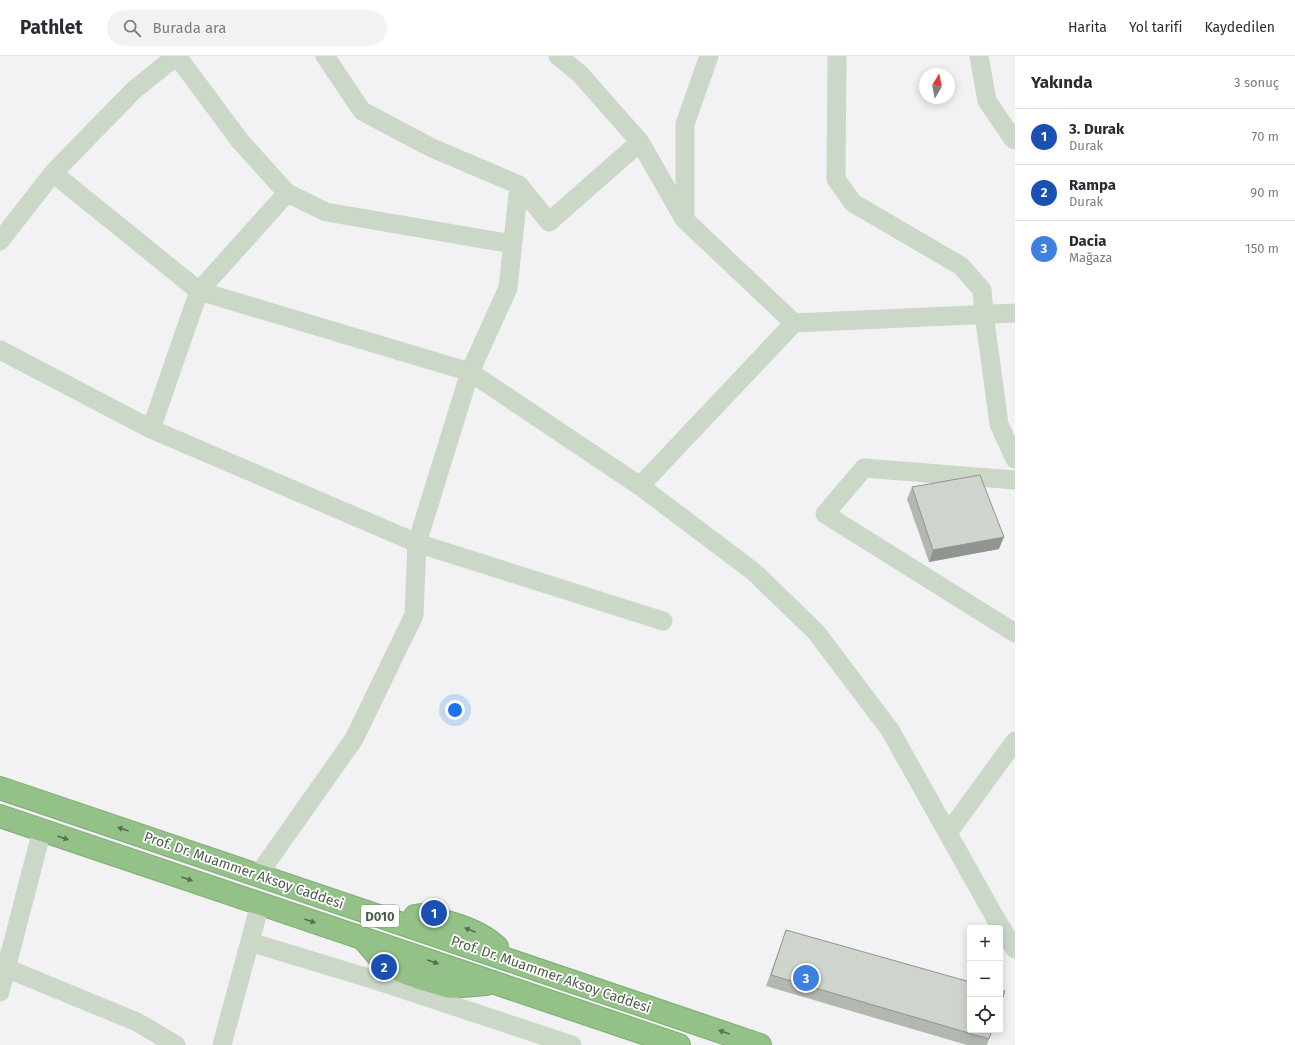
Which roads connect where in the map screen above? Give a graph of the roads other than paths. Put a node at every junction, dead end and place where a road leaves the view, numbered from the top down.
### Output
1 (177, 56) edge
2 (325, 56) edge
3 (558, 56) edge
4 (709, 56) edge
5 (837, 56) edge
6 (979, 56) edge
7 (1015, 140) edge
8 (640, 142) junction
9 (53, 173) junction
10 (519, 185) junction
11 (287, 193) junction
12 (685, 220) junction
13 (0, 241) edge
14 (512, 244) junction
15 (199, 291) junction
16 (1015, 313) edge
17 (984, 314) junction
18 (794, 323) junction
19 (0, 350) edge
20 (470, 372) junction
21 (151, 429) junction
22 (1015, 459) edge
23 (1015, 480) edge
24 (640, 486) junction
25 (417, 543) junction
26 (663, 621) dead end
27 (1015, 633) edge
28 (1015, 741) edge
29 (0, 788) edge
30 (0, 816) edge
31 (42, 830) junction
32 (948, 833) junction
33 (258, 875) junction
34 (260, 904) junction
35 (1006, 921) edge
36 (250, 942) junction
37 (1015, 949) edge
38 (6, 968) junction
39 (0, 992) edge
40 (176, 1045) edge
41 (222, 1045) edge
42 (572, 1045) edge
43 (679, 1045) edge
44 (760, 1045) edge

1 - 9 street
1 - 11 street
2 - 10 street
3 - 8 street
4 - 12 street
5 - 17 street
6 - 7 street
8 - 10 street
8 - 12 street
9 - 13 street
9 - 15 street
10 - 14 street
11 - 14 street
11 - 15 street
12 - 18 street
14 - 20 street
15 - 20 street
15 - 21 street
16 - 17 street
17 - 18 street
17 - 22 street
18 - 24 street
19 - 21 street
20 - 24 street
20 - 25 street
21 - 25 street
23 - 27 street
24 - 32 street
25 - 26 street
25 - 33 street
28 - 32 street
33 -> 29 highway, Prof. Dr. Muammer Aksoy Caddesi / D010
30 - 31 highway, Prof. Dr. Muammer Aksoy Caddesi / D010
31 -> 34 highway, Prof. Dr. Muammer Aksoy Caddesi / D010
31 - 38 street
32 - 35 street
44 -> 33 highway, Prof. Dr. Muammer Aksoy Caddesi / D010
34 - 36 street
34 -> 43 highway, Prof. Dr. Muammer Aksoy Caddesi / D010
35 - 37 street
36 - 41 street
36 - 42 street
38 - 39 street
38 - 40 street

